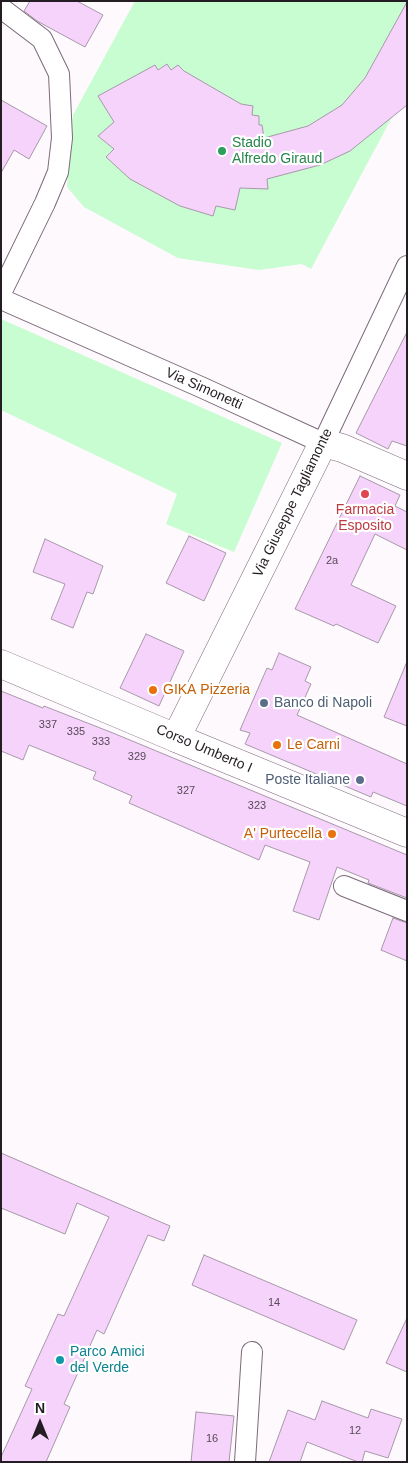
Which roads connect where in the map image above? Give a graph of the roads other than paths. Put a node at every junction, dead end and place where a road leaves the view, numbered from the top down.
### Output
1 (1, 8) edge
2 (407, 266) edge
3 (1, 294) edge
4 (1, 299) edge
5 (323, 443) junction
6 (407, 476) edge
7 (1, 664) edge
8 (176, 738) junction
9 (407, 833) edge
10 (344, 886) dead end
11 (407, 911) edge
12 (252, 1352) dead end
13 (245, 1462) edge

1 - 3 street
2 - 5 street, Via Giuseppe Tagliamonte
4 - 5 street, Via Simonetti
5 - 6 main road, Via Simonetti
5 - 8 main road, Via Giuseppe Tagliamonte
7 - 8 main road, Corso Umberto I
8 - 9 main road, Corso Umberto I
10 - 11 street
12 - 13 street

